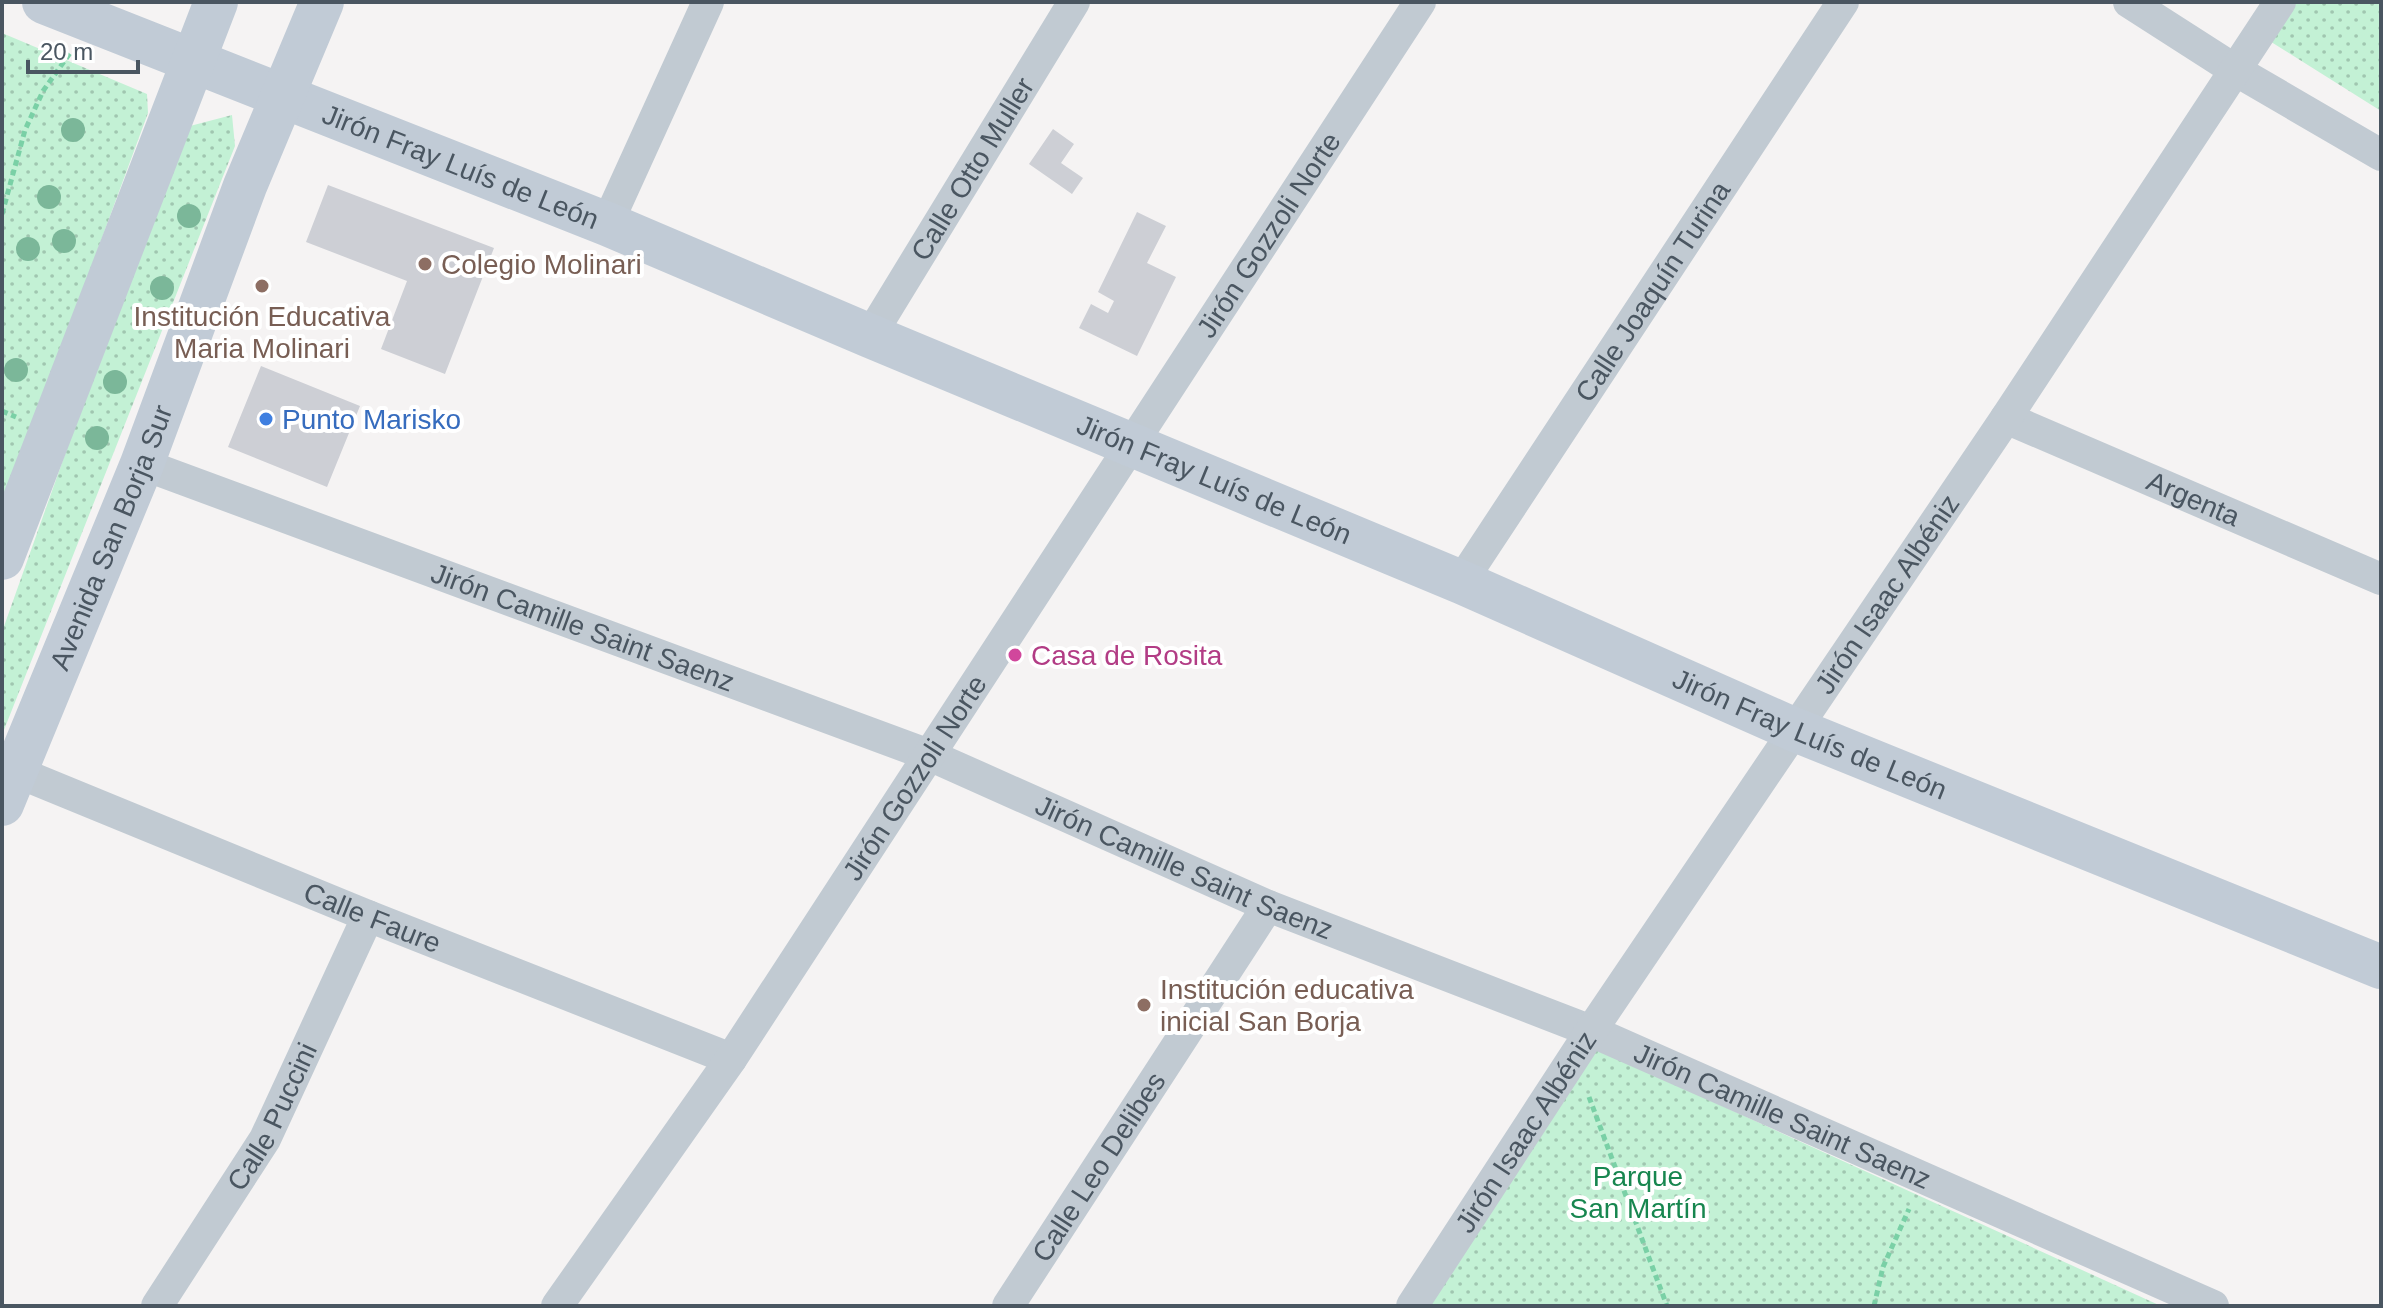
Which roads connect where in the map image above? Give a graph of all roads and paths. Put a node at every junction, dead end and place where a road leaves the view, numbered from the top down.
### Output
1 (44, 2) edge
2 (216, 2) edge
3 (322, 2) edge
4 (708, 2) edge
5 (1074, 2) edge
6 (1420, 2) edge
7 (1843, 2) edge
8 (2129, 2) edge
9 (2280, 2) edge
10 (88, 20) junction
11 (192, 62) junction
12 (2235, 70) junction
13 (281, 97) junction
14 (2381, 155) edge
15 (2, 214) edge
16 (607, 224) junction
17 (870, 336) junction
18 (2006, 418) junction
19 (1131, 444) junction
20 (142, 464) junction
21 (2, 558) edge
22 (2381, 579) edge
23 (1461, 582) junction
24 (1793, 729) junction
25 (929, 755) junction
26 (9, 788) edge
27 (1268, 906) junction
28 (368, 916) junction
29 (2381, 967) edge
30 (1582, 1043) junction
31 (731, 1059) junction
32 (1923, 1177) junction
33 (157, 1306) edge
34 (557, 1306) edge
35 (1008, 1306) edge
36 (1412, 1306) edge
37 (1667, 1306) edge
38 (1874, 1306) edge
39 (2213, 1306) edge

1 - 10 street, Jirón Fray Luís de León
2 - 11 street
3 - 13 street, Avenida San Borja Sur
4 - 16 street
5 - 17 street, Calle Otto Muller
6 - 19 street, Jirón Gozzoli Norte
7 - 23 street, Calle Joaquín Turina
8 - 12 street
9 - 12 street, Jirón Isaac Albéniz
10 - 11 street, Jirón Fray Luís de León
10 - 15 path
11 - 13 street, Jirón Fray Luís de León
11 - 21 street
12 - 14 street
12 - 18 street, Jirón Isaac Albéniz
13 - 16 street, Jirón Fray Luís de León
13 - 20 street, Avenida San Borja Sur
16 - 17 street, Jirón Fray Luís de León
17 - 19 street, Jirón Fray Luís de León
18 - 22 street, Argenta
18 - 24 street, Jirón Isaac Albéniz
19 - 23 street, Jirón Fray Luís de León
19 - 25 street, Jirón Gozzoli Norte
20 - 25 street, Jirón Camille Saint Saenz
20 - 26 street, Avenida San Borja Sur
23 - 24 street, Jirón Fray Luís de León
24 - 29 street, Jirón Fray Luís de León
24 - 30 street, Jirón Isaac Albéniz
25 - 27 street, Jirón Camille Saint Saenz
25 - 31 street, Jirón Gozzoli Norte
26 - 28 street, Calle Faure
27 - 30 street, Jirón Camille Saint Saenz
27 - 35 street, Calle Leo Delibes
28 - 31 street, Calle Faure
28 - 33 street, Calle Puccini
30 - 32 street, Jirón Camille Saint Saenz
30 - 36 street, Jirón Isaac Albéniz
30 - 37 path
31 - 34 street, Jirón Gozzoli Norte
32 - 38 path
32 - 39 street, Jirón Camille Saint Saenz

